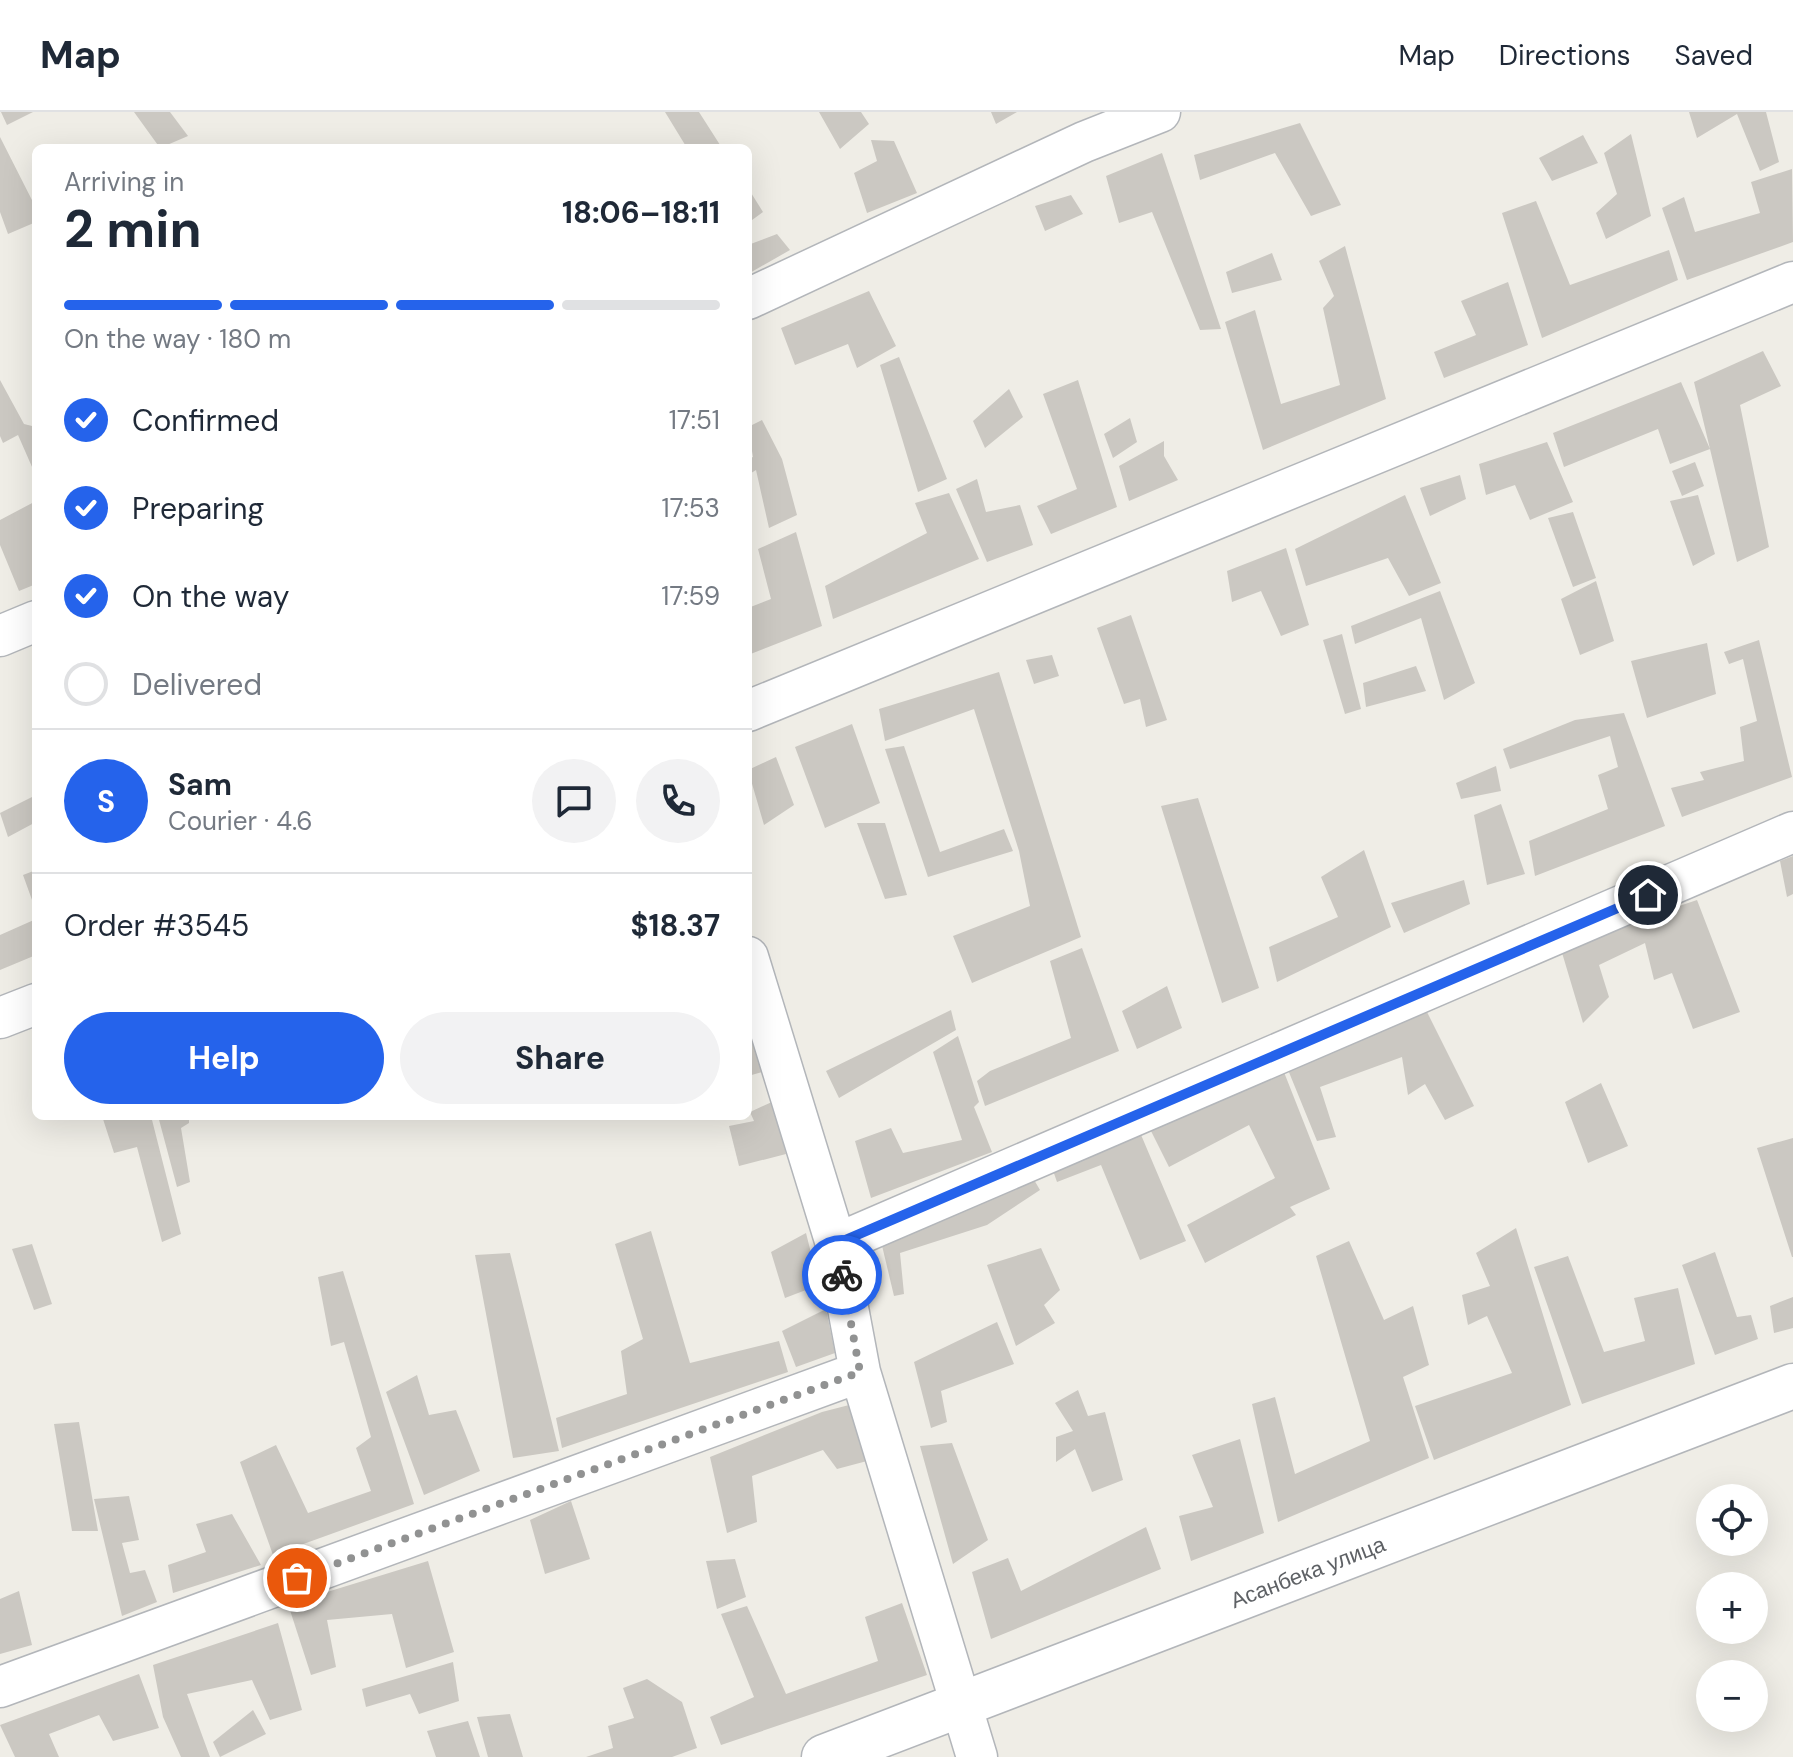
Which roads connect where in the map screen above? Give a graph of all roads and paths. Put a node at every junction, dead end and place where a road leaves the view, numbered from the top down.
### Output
1 (1160, 112) edge
2 (1793, 282) edge
3 (752, 297) edge
4 (32, 623) edge
5 (0, 636) edge
6 (752, 709) edge
7 (1793, 832) edge
8 (752, 970) edge
9 (32, 1006) edge
10 (0, 1018) edge
11 (836, 1244) junction
12 (860, 1372) junction
13 (1793, 1386) edge
14 (0, 1687) edge
15 (960, 1705) junction
16 (824, 1757) edge
17 (977, 1757) edge

1 - 3 street
2 - 6 street
4 - 5 street
7 - 11 street
8 - 11 street
9 - 10 street
11 - 12 street
12 - 14 street
12 - 15 street
13 - 15 street, Асанбека улица
15 - 16 street, Асанбека улица
15 - 17 street

